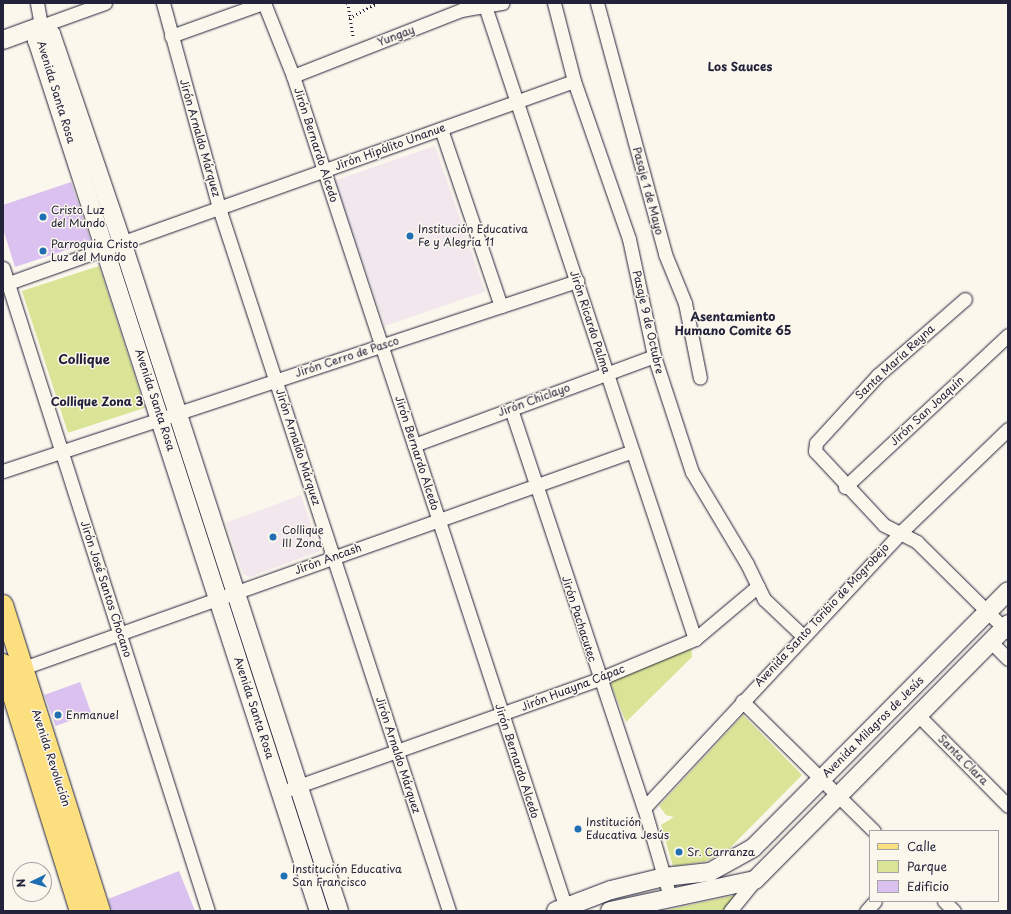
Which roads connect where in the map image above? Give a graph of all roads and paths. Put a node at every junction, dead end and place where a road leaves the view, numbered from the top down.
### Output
1 (37, 3) edge
2 (105, 3) edge
3 (163, 3) edge
4 (264, 3) edge
5 (348, 3) edge
6 (377, 3) edge
7 (502, 3) edge
8 (554, 3) edge
9 (597, 3) edge
10 (486, 6) junction
11 (349, 18) junction
12 (41, 26) junction
13 (171, 36) junction
14 (3, 40) edge
15 (358, 51) junction
16 (293, 76) junction
17 (574, 80) junction
18 (517, 102) junction
19 (441, 129) junction
20 (324, 171) junction
21 (219, 208) junction
22 (114, 245) junction
23 (3, 268) edge
24 (577, 281) junction
25 (5, 284) edge
26 (964, 299) dead end
27 (501, 306) junction
28 (1008, 335) edge
29 (381, 345) junction
30 (654, 356) junction
31 (607, 373) junction
32 (700, 378) dead end
33 (276, 380) junction
34 (511, 409) junction
35 (169, 415) junction
36 (1008, 429) edge
37 (414, 445) junction
38 (61, 450) junction
39 (633, 451) junction
40 (3, 471) edge
41 (536, 486) junction
42 (845, 487) junction
43 (438, 520) junction
44 (900, 533) junction
45 (334, 557) junction
46 (758, 586) junction
47 (1008, 591) edge
48 (236, 592) junction
49 (218, 598) junction
50 (3, 605) edge
51 (988, 611) junction
52 (1007, 628) edge
53 (120, 633) junction
54 (803, 636) junction
55 (695, 639) junction
56 (990, 641) junction
57 (1008, 659) edge
58 (3, 664) edge
59 (23, 668) junction
60 (599, 679) junction
61 (742, 702) junction
62 (917, 714) junction
63 (502, 715) junction
64 (397, 751) junction
65 (821, 780) junction
66 (299, 786) junction
67 (281, 793) junction
68 (838, 795) junction
69 (1008, 806) edge
70 (644, 808) junction
71 (873, 830) edge
72 (664, 877) junction
73 (755, 880) junction
74 (670, 897) junction
75 (874, 902) edge
76 (945, 902) edge
77 (560, 908) edge
78 (80, 911) edge
79 (100, 911) edge
80 (208, 911) edge
81 (319, 911) edge
82 (339, 911) edge
83 (450, 911) edge
84 (611, 911) edge
85 (730, 911) edge
86 (866, 911) edge
87 (954, 911) edge

1 - 12 street
2 - 12 street
3 - 13 street, Jirón Arnaldo Márquez
4 - 13 street
4 - 16 street, Jirón Bernardo Alcedo
5 - 11 path
6 - 11 path
7 - 10 street, Yungay
8 - 17 street, Pasaje 9 de Octubre
9 - 32 street, Pasaje 1 de Mayo
10 - 15 street, Yungay
10 - 18 street, Jirón Ricardo Palma
11 - 15 path
12 - 14 street
12 - 22 street, Avenida Santa Rosa
13 - 21 street, Jirón Arnaldo Márquez
15 - 16 street, Yungay
16 - 20 street, Jirón Bernardo Alcedo
17 - 18 street, Jirón Hipólito Unanue
17 - 30 street, Pasaje 9 de Octubre
18 - 19 street, Jirón Hipólito Unanue
18 - 24 street, Jirón Ricardo Palma
19 - 20 street, Jirón Hipólito Unanue
19 - 27 street
20 - 21 street, Jirón Hipólito Unanue
20 - 29 street, Jirón Bernardo Alcedo
21 - 22 street, Jirón Hipólito Unanue
21 - 33 street, Jirón Arnaldo Márquez
22 - 25 street, Jirón Hipólito Unanue
22 - 35 street, Avenida Santa Rosa
23 - 25 street, Jirón José Santos Chocano
24 - 27 street, Jirón Cerro de Pasco
24 - 31 street, Jirón Ricardo Palma
25 - 38 street, Jirón José Santos Chocano
26 - 42 street, Santa María Reyna
27 - 29 street, Jirón Cerro de Pasco
28 - 42 street, Jirón San Joaquín
29 - 33 street, Jirón Cerro de Pasco
29 - 37 street, Jirón Bernardo Alcedo
30 - 31 street, Jirón Chiclayo
30 - 46 street, Pasaje 9 de Octubre
31 - 34 street, Jirón Chiclayo
31 - 39 street, Jirón Ricardo Palma
33 - 35 street, Jirón Cerro de Pasco
33 - 45 street, Jirón Arnaldo Márquez
34 - 37 street, Jirón Chiclayo
34 - 41 street, Jirón Pachacutec
35 - 38 street, Jirón Cerro de Pasco
35 - 48 street, Avenida Santa Rosa
35 - 49 street, Avenida Santa Rosa
36 - 44 street, Avenida Santo Toribio de Mogrobejo
37 - 43 street, Jirón Bernardo Alcedo
38 - 40 street, Jirón Cerro de Pasco
38 - 53 street, Jirón José Santos Chocano
39 - 41 street, Jirón Ancash
39 - 55 street, Jirón Ricardo Palma
41 - 43 street, Jirón Ancash
41 - 60 street, Jirón Pachacutec
42 - 44 street, Santa María Reyna
43 - 45 street, Jirón Ancash
43 - 63 street, Jirón Bernardo Alcedo
44 - 51 street, Santa María Reyna
44 - 54 street, Avenida Santo Toribio de Mogrobejo
45 - 48 street, Jirón Ancash
45 - 64 street, Jirón Arnaldo Márquez
46 - 54 street, Pasaje 9 de Octubre
46 - 55 street, Jirón Huayna Cápac
47 - 51 street, Avenida Milagros de Jesús
48 - 49 street, Jirón Ancash
48 - 66 street, Avenida Santa Rosa
49 - 53 street, Jirón Ancash
49 - 67 street, Avenida Santa Rosa
50 - 59 main road, Avenida Revolución
51 - 52 street, Santa María Reyna
51 - 65 street, Avenida Milagros de Jesús
52 - 56 street, Avenida Milagros de Jesús
53 - 59 street, Jirón Ancash
53 - 80 street, Jirón José Santos Chocano
54 - 61 street, Avenida Santo Toribio de Mogrobejo
55 - 60 street, Jirón Huayna Cápac
56 - 57 street
56 - 62 street, Avenida Milagros de Jesús
58 - 78 main road, Avenida Revolución
59 - 79 main road, Avenida Revolución
60 - 63 street, Jirón Huayna Cápac
60 - 70 street, Jirón Pachacutec
61 - 65 street
61 - 70 street, Avenida Santo Toribio de Mogrobejo
62 - 68 street, Avenida Milagros de Jesús
62 - 69 street, Santa Clara
63 - 64 street, Jirón Huayna Cápac
63 - 77 street, Jirón Bernardo Alcedo
64 - 66 street, Jirón Huayna Cápac
64 - 83 street, Jirón Arnaldo Márquez
65 - 68 street
65 - 72 street, Avenida Milagros de Jesús
66 - 67 street, Jirón Huayna Cápac
66 - 82 street, Avenida Santa Rosa
67 - 81 street, Avenida Santa Rosa
68 - 71 street
68 - 73 street, Avenida Milagros de Jesús
70 - 72 street, Jirón Pachacutec
72 - 74 street, Jirón Pachacutec
72 - 77 street, Avenida Milagros de Jesús
73 - 74 street
73 - 85 street
74 - 84 street
75 - 86 street
76 - 87 street

